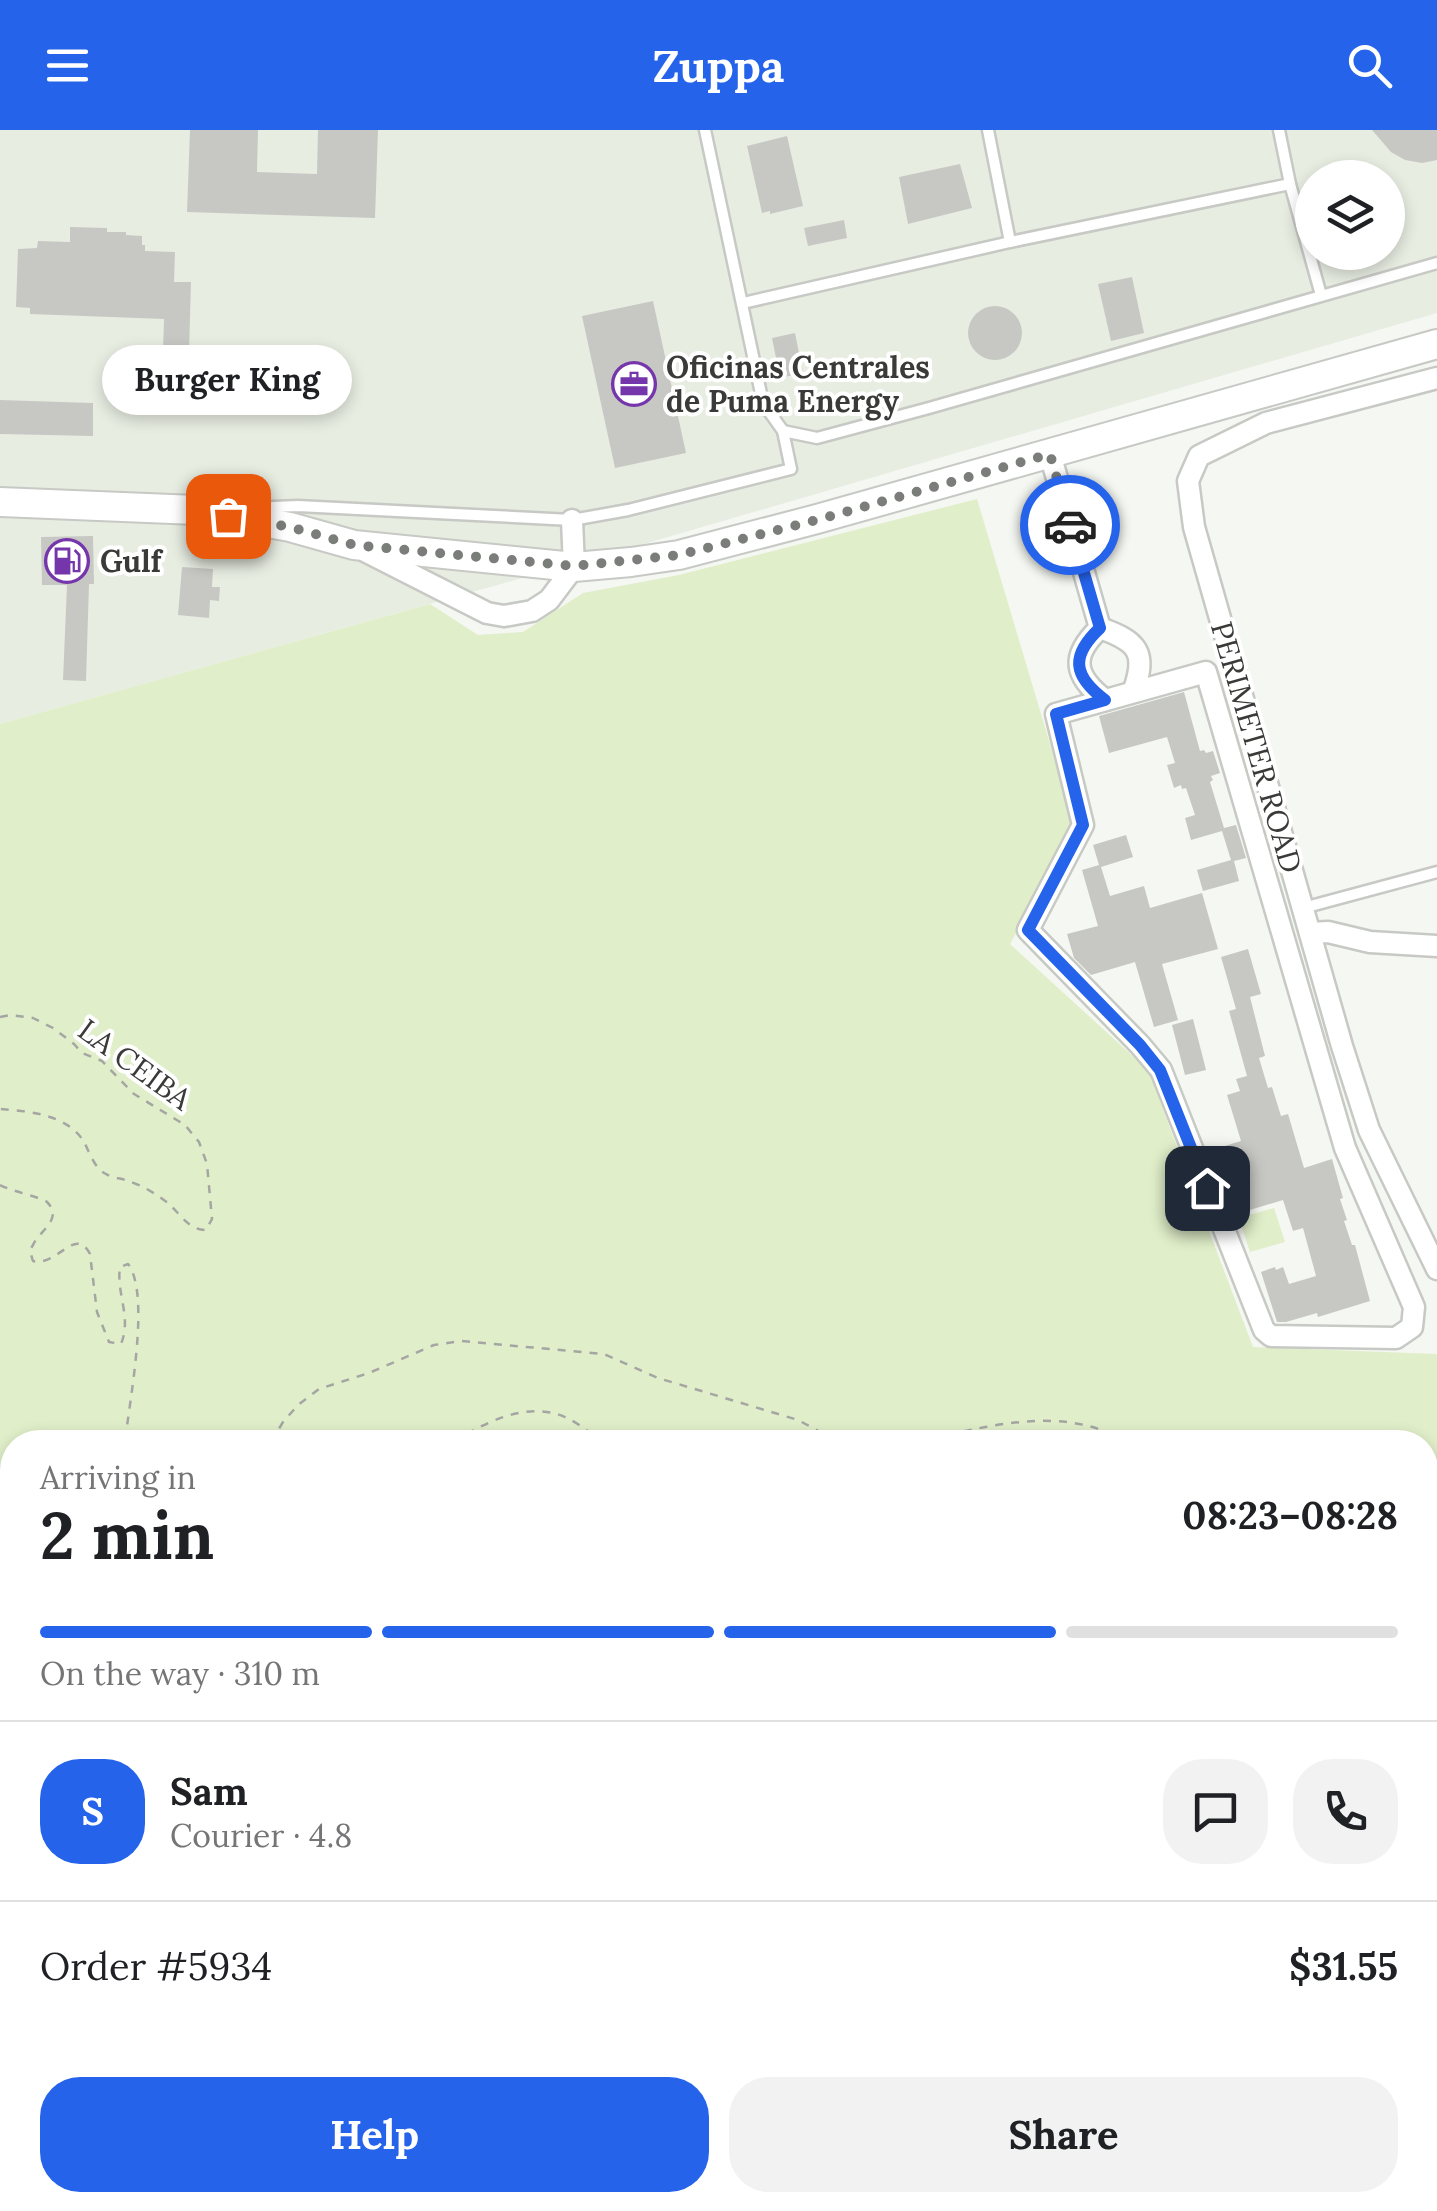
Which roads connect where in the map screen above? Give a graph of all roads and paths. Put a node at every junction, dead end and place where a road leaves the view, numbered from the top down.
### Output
1 (705, 130) edge
2 (988, 130) edge
3 (1279, 130) edge
4 (1290, 184) junction
5 (1010, 242) junction
6 (1437, 263) edge
7 (1321, 295) junction
8 (743, 304) junction
9 (1437, 344) edge
10 (1437, 378) edge
11 (783, 430) junction
12 (1050, 454) junction
13 (0, 502) edge
14 (196, 510) junction
15 (572, 520) junction
16 (354, 545) junction
17 (574, 566) junction
18 (1100, 628) junction
19 (1133, 692) junction
20 (1105, 700) junction
21 (1437, 872) edge
22 (1303, 908) junction
23 (1310, 933) junction
24 (1437, 946) edge
25 (0, 1016) edge
26 (0, 1109) edge
27 (0, 1185) edge
28 (1437, 1269) edge
29 (126, 1430) edge
30 (278, 1430) edge
31 (473, 1430) edge
32 (583, 1430) edge
33 (817, 1430) edge
34 (974, 1430) edge
35 (1104, 1430) edge

1 - 8 lane
2 - 5 lane
3 - 4 lane
4 - 5 lane
4 - 7 lane
5 - 8 lane
6 - 7 lane
7 - 11 lane
8 - 11 lane
9 - 12 street
10 - 22 street, PERIMETER ROAD
11 - 15 lane
12 - 17 street
12 - 18 street
13 - 14 street
14 - 15 lane
14 - 16 street
15 - 17 street
16 - 17 street
16 - 17 street
18 - 19 street
18 - 20 street
19 - 20 street
19 - 20 street
21 - 22 lane
22 - 23 street, PERIMETER ROAD
23 - 24 street
23 - 28 street, PERIMETER ROAD
25 - 26 path, LA CEIBA
27 - 29 path
30 - 33 path
31 - 32 path
34 - 35 path

